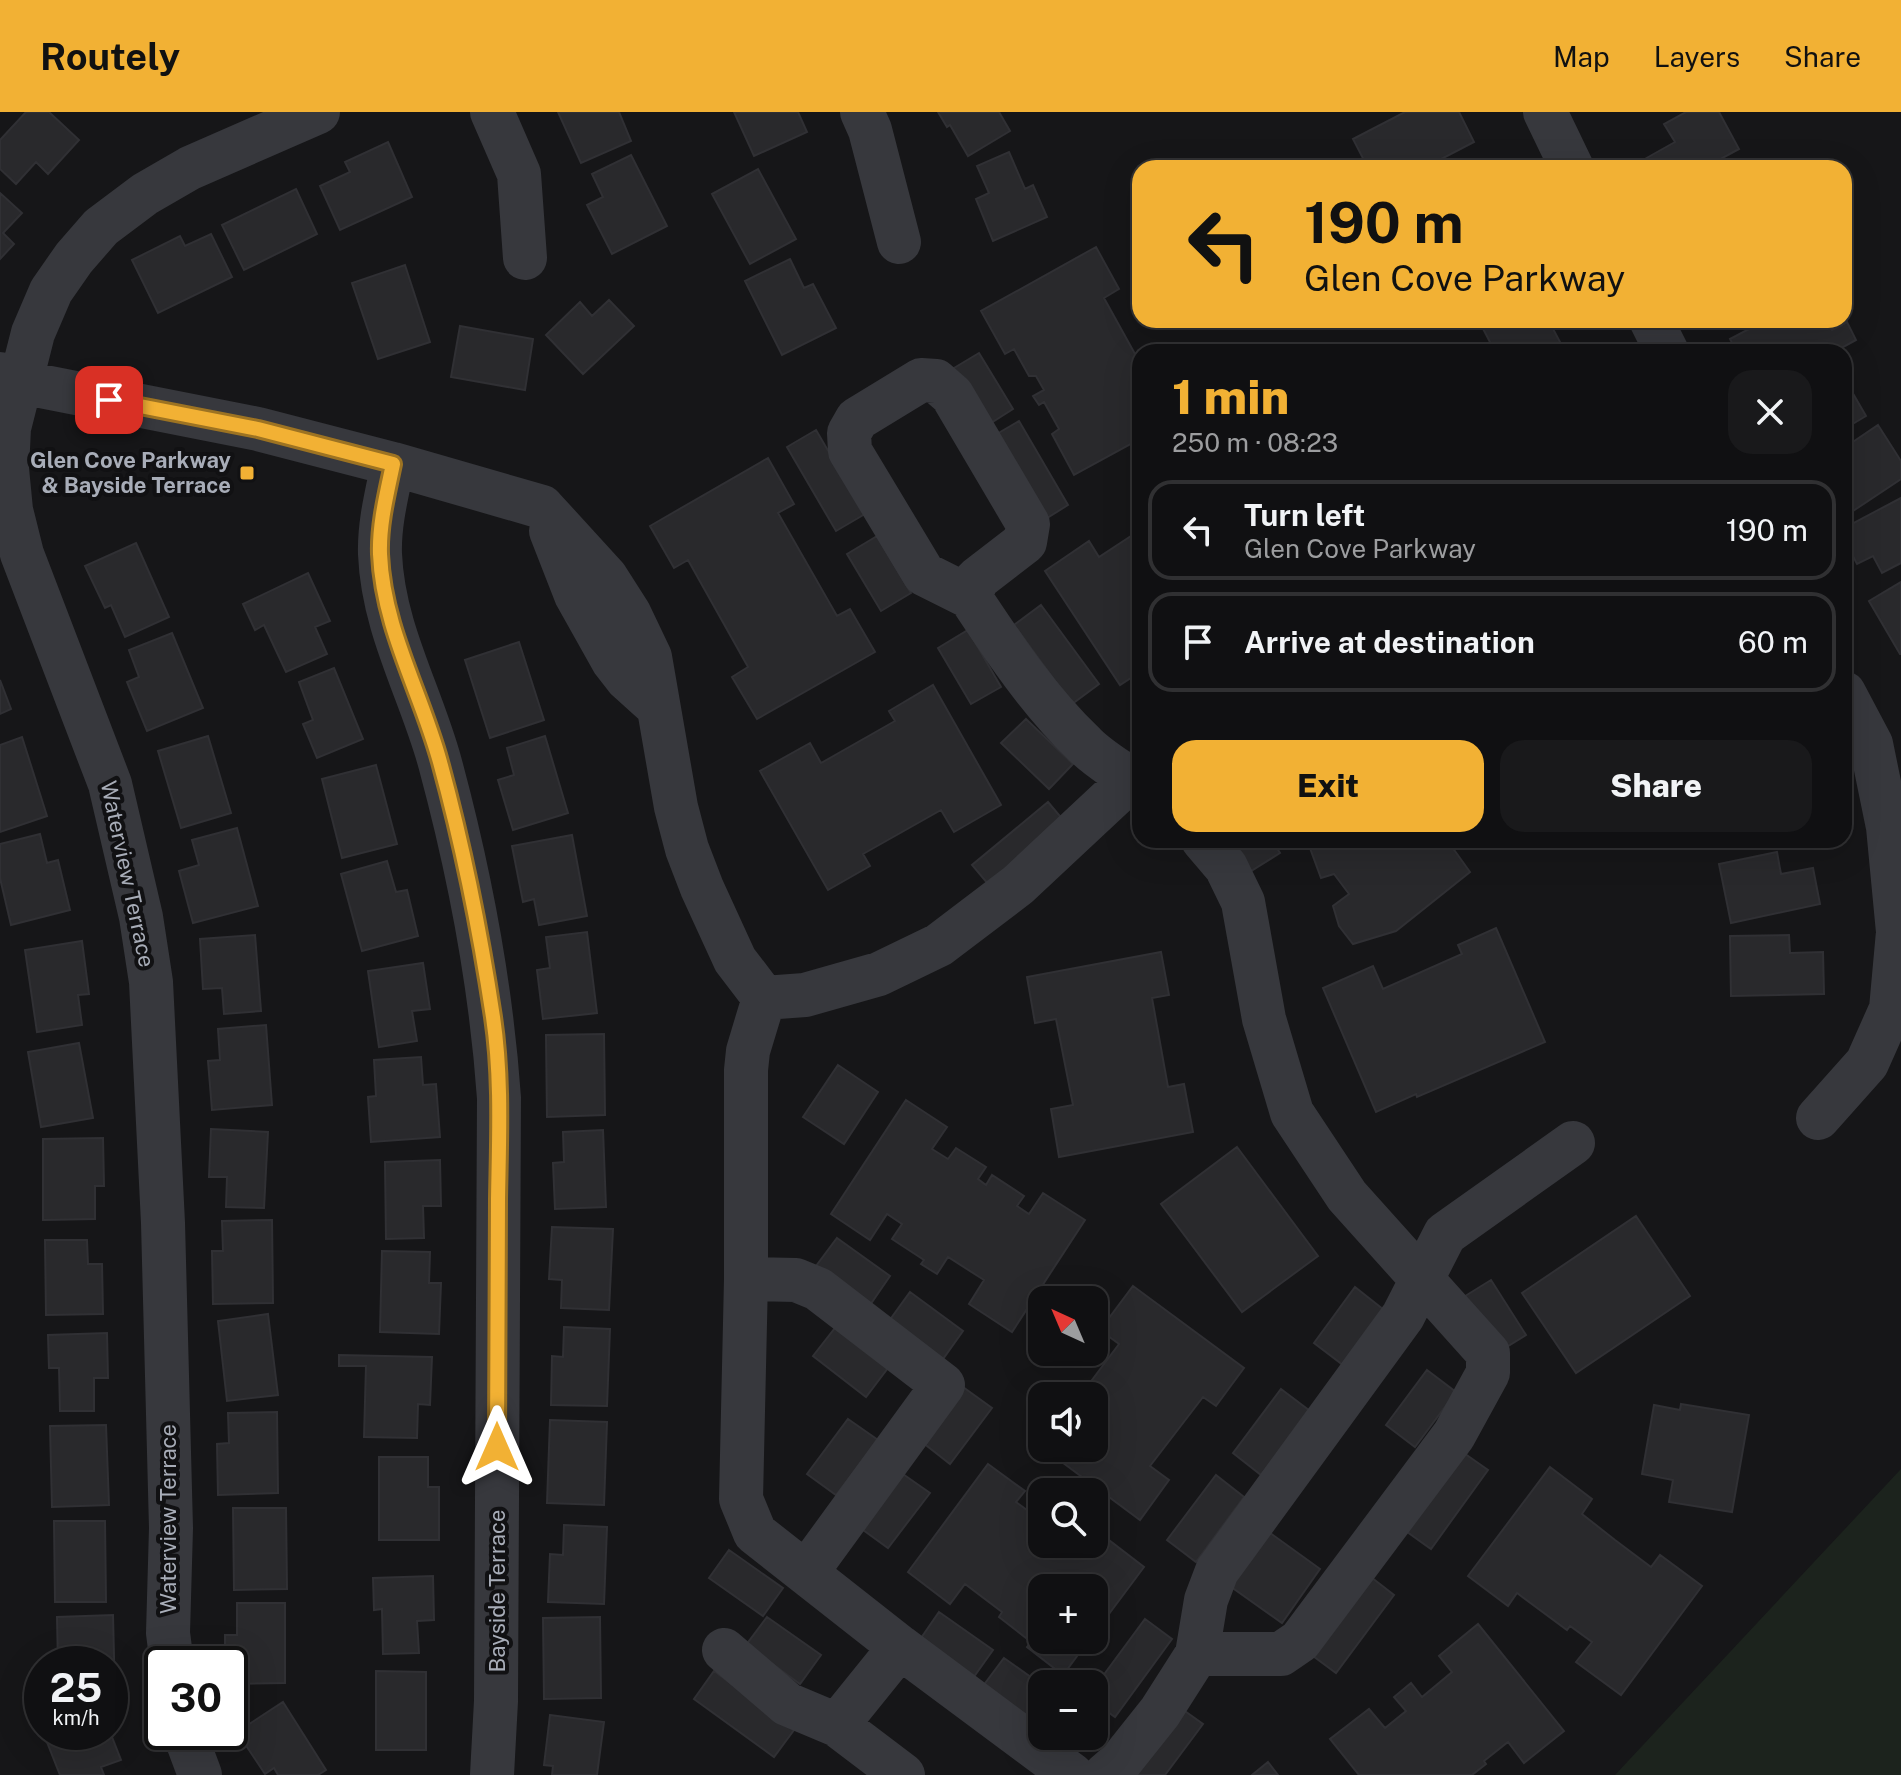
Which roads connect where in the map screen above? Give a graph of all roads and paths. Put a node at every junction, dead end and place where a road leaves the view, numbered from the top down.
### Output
1 (318, 112) edge
2 (492, 112) edge
3 (862, 112) edge
4 (1545, 112) edge
5 (1568, 160) edge
6 (899, 242) dead end
7 (525, 258) dead end
8 (10, 378) edge
9 (393, 464) junction
10 (970, 597) junction
11 (1852, 702) edge
12 (1886, 740) edge
13 (1132, 776) edge
14 (1132, 783) edge
15 (1210, 848) edge
16 (764, 998) junction
17 (1818, 1118) dead end
18 (1573, 1143) dead end
19 (746, 1279) junction
20 (1422, 1280) junction
21 (806, 1573) junction
22 (170, 1646) edge
23 (900, 1647) junction
24 (724, 1650) dead end
25 (1197, 1654) junction
26 (837, 1725) junction
27 (191, 1750) edge
28 (200, 1775) edge
29 (492, 1775) edge
30 (903, 1775) edge
31 (1072, 1775) edge
32 (1105, 1775) edge

1 - 8 street, Waterview Terrace
2 - 7 street
3 - 6 street
4 - 5 street
8 - 9 street
8 - 22 street, Waterview Terrace
9 - 16 street
9 - 29 street, Bayside Terrace
10 - 10 street
10 - 13 street
11 - 12 street
12 - 17 street
14 - 16 street
15 - 20 street
16 - 19 street
18 - 20 street
19 - 21 street
19 - 21 street
20 - 25 street
20 - 25 street
21 - 23 street
23 - 26 street
23 - 31 street
24 - 26 street
25 - 32 street
26 - 30 street
27 - 28 street

